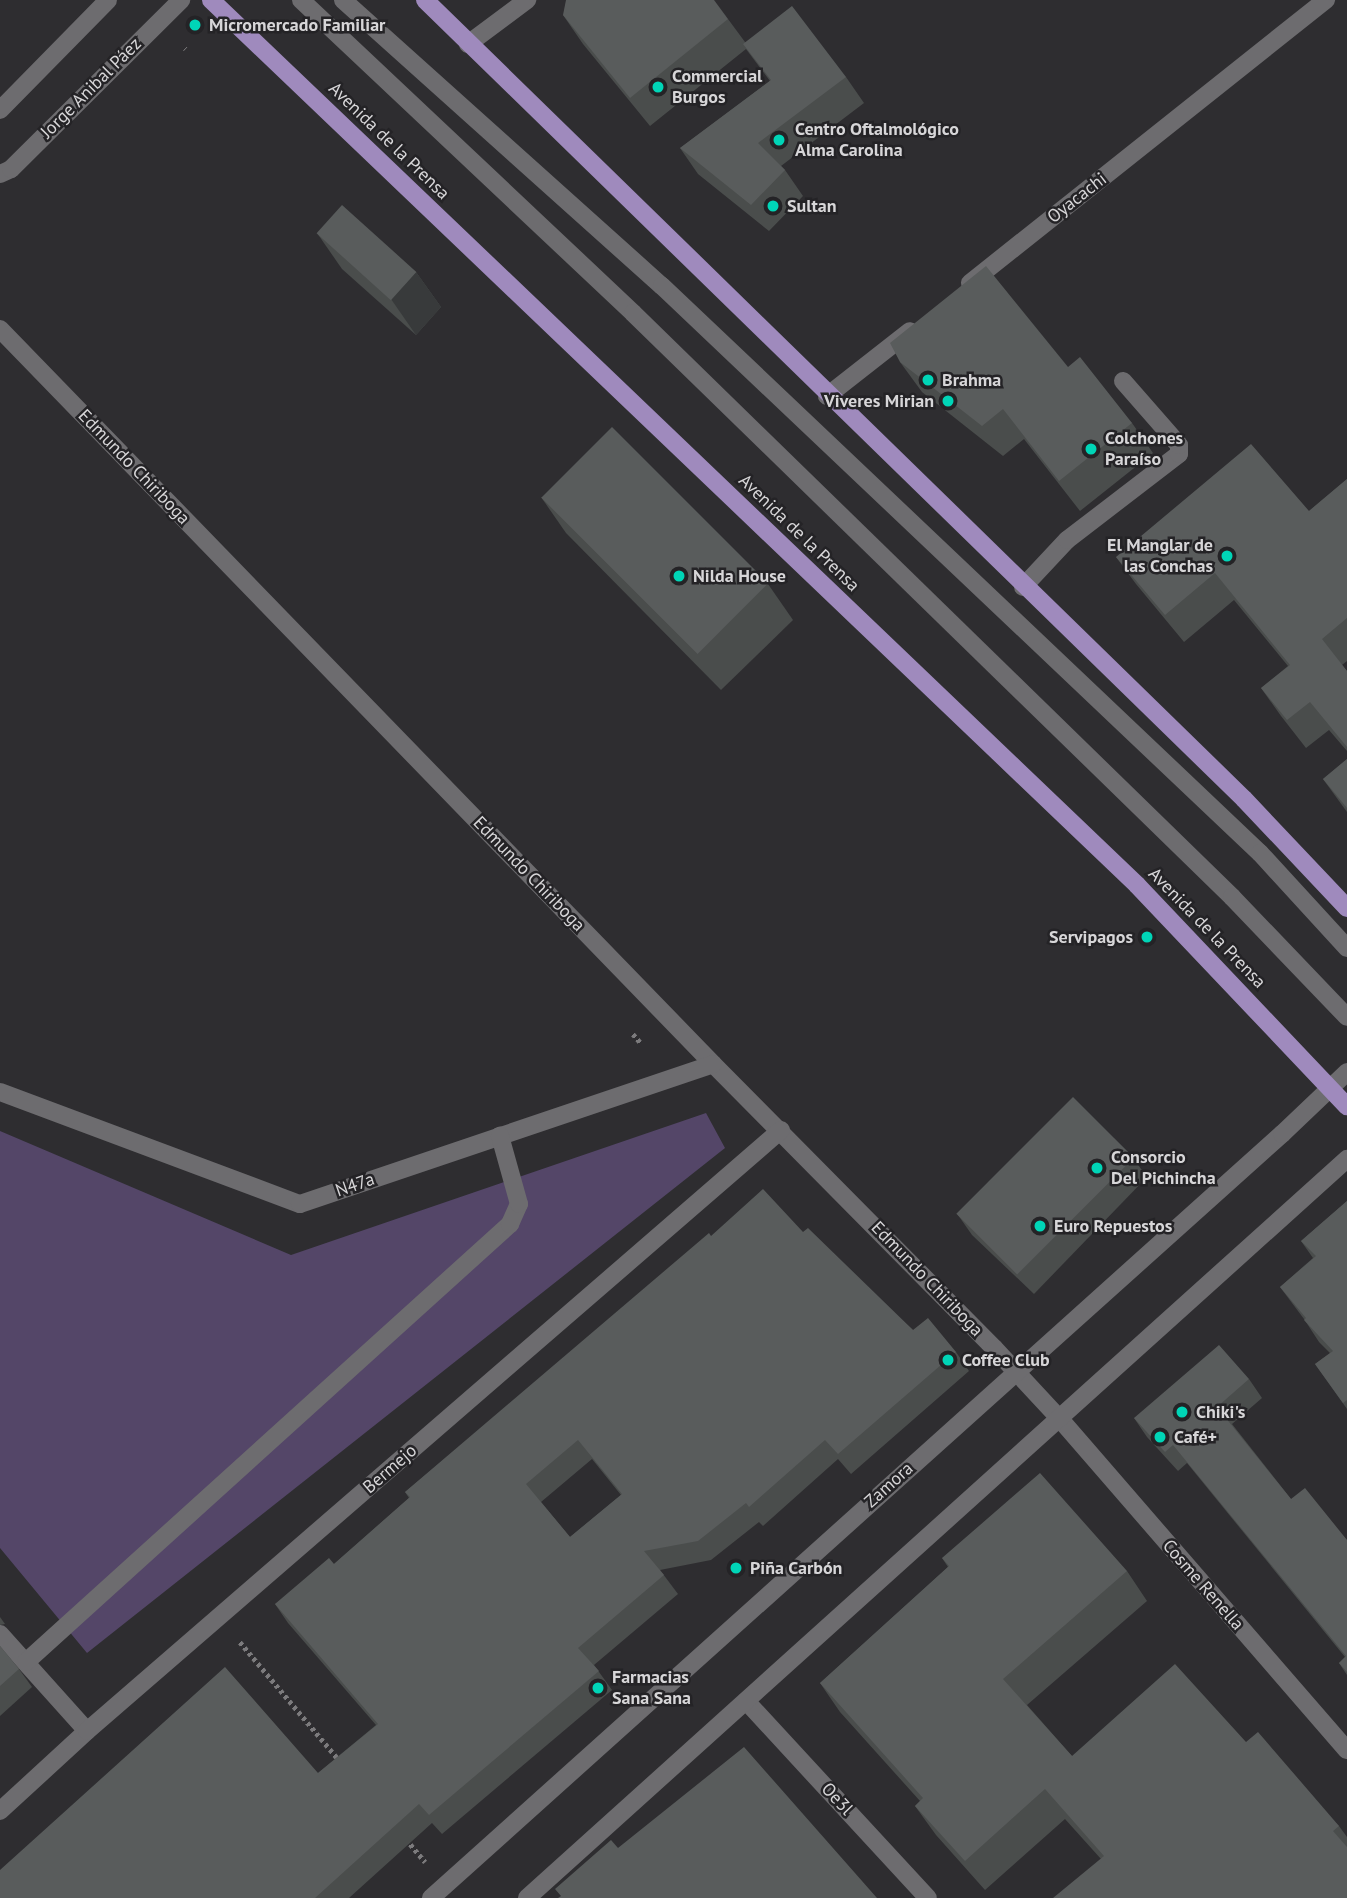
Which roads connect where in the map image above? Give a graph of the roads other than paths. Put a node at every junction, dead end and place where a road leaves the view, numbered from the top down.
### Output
1 (108, 0) edge
2 (181, 0) edge
3 (211, 0) edge
4 (301, 0) edge
5 (344, 0) edge
6 (425, 0) edge
7 (527, 0) edge
8 (1326, 0) edge
9 (468, 44) junction
10 (0, 110) edge
11 (0, 174) edge
12 (959, 292) edge
13 (927, 317) edge
14 (0, 329) edge
15 (1124, 381) dead end
16 (827, 396) junction
17 (1023, 587) junction
18 (1347, 908) edge
19 (1347, 948) edge
20 (1347, 1017) edge
21 (713, 1064) junction
22 (1347, 1072) edge
23 (1330, 1089) junction
24 (0, 1091) edge
25 (1347, 1106) edge
26 (781, 1130) junction
27 (500, 1136) junction
28 (1347, 1158) edge
29 (1015, 1371) junction
30 (1060, 1419) junction
31 (0, 1634) edge
32 (26, 1662) junction
33 (746, 1701) junction
34 (87, 1731) junction
35 (1347, 1750) edge
36 (0, 1811) edge
37 (431, 1898) edge
38 (527, 1898) edge
39 (928, 1898) edge

1 - 10 street
2 - 11 street, Jorge Anibal Páez
3 - 23 main road, Avenida de la Prensa
4 - 20 street
5 - 19 street
6 - 9 main road
7 - 9 street
8 - 12 street, Oyacachi
9 - 16 main road
13 - 16 street
14 - 21 street, Edmundo Chiriboga
15 - 17 street
16 - 17 main road
17 - 18 main road
21 - 26 street, Edmundo Chiriboga
21 - 27 street, N47a
22 - 23 street, Zamora
23 - 25 main road, Avenida de la Prensa
23 - 29 street, Zamora
24 - 27 street, N47a
26 - 29 street, Edmundo Chiriboga
26 - 34 street, Bermejo
27 - 32 street
28 - 30 street
29 - 30 street, Edmundo Chiriboga
29 - 37 street, Zamora
30 - 33 street
30 - 35 street, Cosme Renella
31 - 32 street
32 - 34 street
33 - 38 street
33 - 39 street, Oe3l
34 - 36 street, Bermejo

